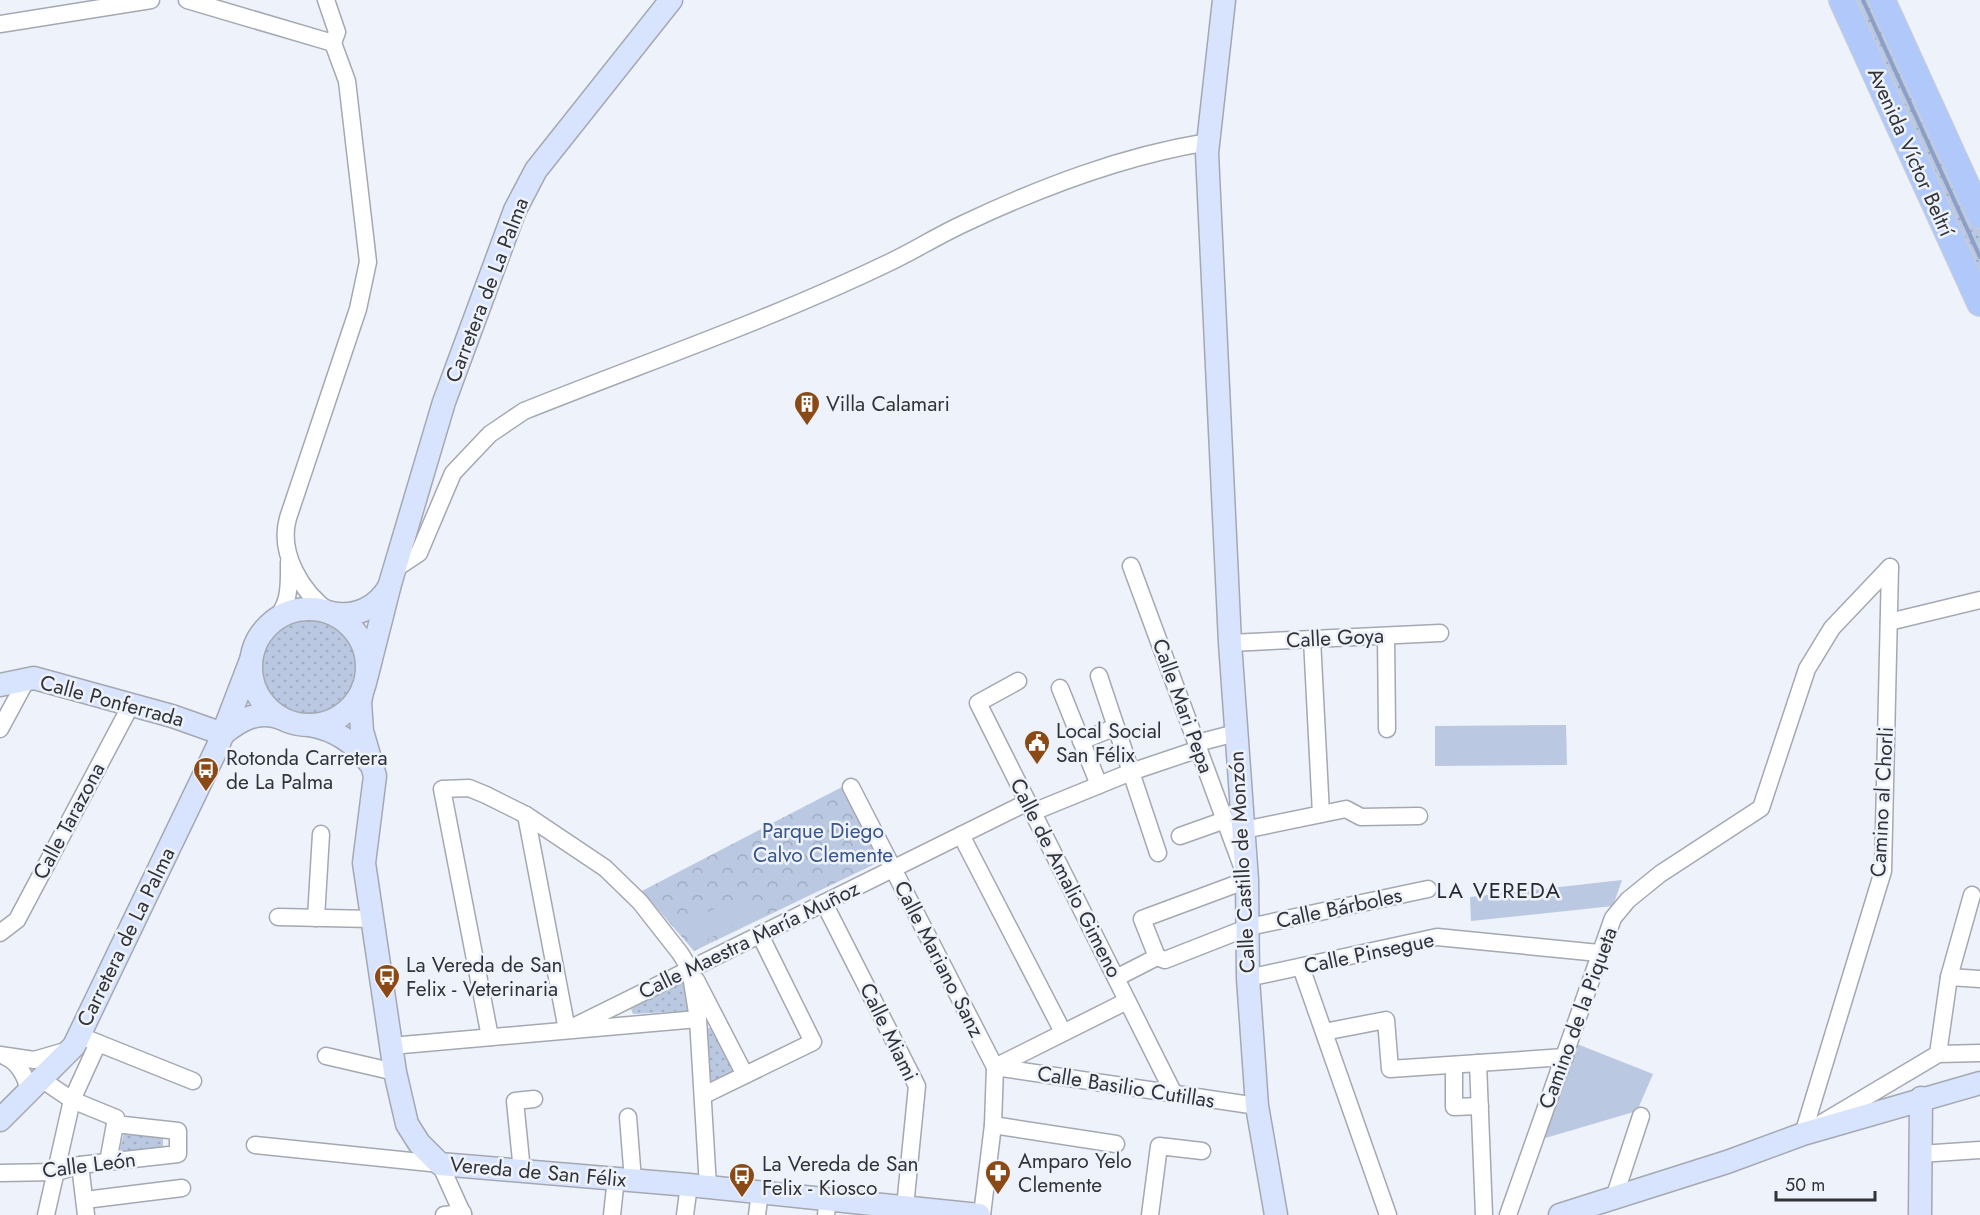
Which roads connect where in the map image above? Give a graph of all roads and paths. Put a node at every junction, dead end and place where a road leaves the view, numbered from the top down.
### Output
1 (151, 0) edge
2 (187, 0) edge
3 (326, 0) edge
4 (671, 0) edge
5 (1224, 0) edge
6 (1842, 0) edge
7 (1882, 0) edge
8 (0, 24) edge
9 (333, 43) junction
10 (1208, 142) junction
11 (1980, 215) edge
12 (1980, 303) edge
13 (289, 555) junction
14 (1131, 566) dead end
15 (1890, 567) joint
16 (392, 577) junction
17 (1980, 600) edge
18 (330, 612) junction
19 (272, 621) junction
20 (1889, 622) junction
21 (1440, 633) dead end
22 (1386, 636) junction
23 (1312, 639) junction
24 (1230, 643) junction
25 (251, 660) junction
26 (1099, 676) dead end
27 (27, 679) junction
28 (1018, 681) dead end
29 (365, 682) junction
30 (0, 685) edge
31 (1060, 688) dead end
32 (131, 705) junction
33 (281, 718) junction
34 (305, 724) junction
35 (1116, 727) junction
36 (0, 729) edge
37 (1386, 729) dead end
38 (1236, 733) junction
39 (223, 734) junction
40 (1081, 741) junction
41 (1198, 746) junction
42 (372, 766) junction
43 (1131, 772) junction
44 (1100, 785) junction
45 (851, 787) dead end
46 (1030, 807) junction
47 (1321, 814) junction
48 (526, 815) junction
49 (1419, 816) dead end
50 (1235, 825) junction
51 (321, 834) dead end
52 (961, 835) junction
53 (1180, 836) dead end
54 (1158, 853) dead end
55 (892, 869) junction
56 (1247, 880) junction
57 (1428, 889) dead end
58 (1972, 895) dead end
59 (824, 903) junction
60 (278, 917) dead end
61 (316, 918) junction
62 (372, 919) junction
63 (1249, 927) junction
64 (0, 933) edge
65 (760, 935) junction
66 (1599, 953) junction
67 (1157, 957) junction
68 (1301, 967) junction
69 (690, 969) junction
70 (1949, 977) junction
71 (1116, 978) junction
72 (1248, 978) junction
73 (1980, 979) edge
74 (1127, 1000) junction
75 (698, 1019) junction
76 (567, 1030) junction
77 (1063, 1032) junction
78 (1323, 1032) junction
79 (490, 1037) junction
80 (84, 1041) junction
81 (391, 1046) junction
82 (1980, 1053) edge
83 (1938, 1054) junction
84 (3, 1056) edge
85 (326, 1056) dead end
86 (1564, 1057) junction
87 (1478, 1063) junction
88 (1454, 1065) junction
89 (995, 1067) junction
90 (395, 1072) junction
91 (745, 1075) junction
92 (193, 1081) dead end
93 (1980, 1083) edge
94 (34, 1086) junction
95 (1174, 1094) junction
96 (704, 1095) junction
97 (1921, 1098) junction
98 (534, 1099) dead end
99 (72, 1100) junction
100 (1257, 1106) junction
101 (1480, 1106) junction
102 (1641, 1116) dead end
103 (628, 1117) dead end
104 (0, 1120) edge
105 (115, 1124) junction
106 (993, 1125) junction
107 (1803, 1134) junction
108 (1116, 1143) dead end
109 (255, 1145) dead end
110 (1980, 1150) edge
111 (1202, 1151) dead end
112 (1920, 1154) junction
113 (108, 1162) junction
114 (440, 1164) junction
115 (81, 1165) junction
116 (522, 1171) junction
117 (57, 1172) junction
118 (0, 1173) edge
119 (624, 1179) junction
120 (698, 1186) junction
121 (182, 1188) dead end
122 (760, 1192) junction
123 (1614, 1198) junction
124 (827, 1207) edge
125 (86, 1208) edge
126 (900, 1209) edge
127 (929, 1212) edge
128 (463, 1214) edge
129 (46, 1215) edge
130 (444, 1215) edge
131 (612, 1215) edge
132 (685, 1215) edge
133 (757, 1215) edge
134 (980, 1215) edge
135 (1150, 1215) edge
136 (1276, 1215) edge
137 (1388, 1215) edge
138 (1484, 1215) edge
139 (1508, 1215) edge
140 (1560, 1215) edge
141 (1920, 1215) edge

1 - 8 street
2 - 9 street
3 - 9 street
4 - 16 main road, Carretera de La Palma
5 - 10 main road, Calle Castillo de Monzón
6 - 12 main road, Avenida Víctor Beltrí
7 - 11 main road, Avenida Víctor Beltrí
9 - 13 street
10 - 16 street
10 - 24 main road, Calle Castillo de Monzón
13 - 18 street
13 - 19 street
14 - 41 street, Calle Mari Pepa
15 - 20 street, Camino al Chorli
15 - 66 street, Camino de la Piqueta
16 - 18 main road, Carretera de La Palma
16 - 29 main road, Carretera de La Palma
17 - 20 street
18 - 19 main road
18 - 29 main road
19 - 25 main road
20 - 107 street, Camino al Chorli
21 - 22 street, Calle Goya
22 - 23 street, Calle Goya
22 - 37 street
23 - 24 street, Calle Goya
23 - 47 street
24 - 38 main road, Calle Castillo de Monzón
25 - 33 main road
25 - 39 main road, Carretera de La Palma
26 - 35 street
27 - 30 main road, Calle Ponferrada
27 - 32 main road, Calle Ponferrada
27 - 36 street
28 - 46 street, Calle de Amalio Gimeno
29 - 34 main road
29 - 42 main road, Vereda de San Félix
31 - 40 street
32 - 39 main road, Calle Ponferrada
32 - 64 street, Calle Tarazona
33 - 34 main road
33 - 39 main road
34 - 42 main road
35 - 40 street
35 - 43 street
38 - 41 street, Calle Maestra María Muñoz
38 - 50 main road, Calle Castillo de Monzón
39 - 80 main road, Carretera de La Palma
40 - 44 street
41 - 43 street, Calle Maestra María Muñoz
41 - 50 street, Calle Mari Pepa
42 - 62 main road, Vereda de San Félix
43 - 44 street, Calle Maestra María Muñoz
43 - 54 street
44 - 46 street, Calle Maestra María Muñoz
45 - 55 street, Calle Mariano Sanz
46 - 52 street, Calle Maestra María Muñoz
46 - 71 street, Calle de Amalio Gimeno
47 - 49 street
47 - 50 street
48 - 69 street
48 - 76 street
48 - 79 street
50 - 53 street
50 - 56 main road, Calle Castillo de Monzón
51 - 61 street
52 - 55 street, Calle Maestra María Muñoz
52 - 77 street
55 - 59 street, Calle Maestra María Muñoz
55 - 89 street, Calle Mariano Sanz
56 - 63 main road, Calle Castillo de Monzón
56 - 67 street
57 - 63 street, Calle Bárboles
58 - 70 street
59 - 65 street, Calle Maestra María Muñoz
59 - 126 street, Calle Miami
60 - 61 street
61 - 62 street
62 - 81 main road, Vereda de San Félix
63 - 67 street, Calle Bárboles
63 - 72 main road, Calle Castillo de Monzón
65 - 69 street, Calle Maestra María Muñoz
65 - 91 street
66 - 68 street, Calle Pinsegue
66 - 86 street, Camino de la Piqueta
67 - 71 street, Calle Bárboles
68 - 72 street, Calle Pinsegue
68 - 78 street
69 - 75 street
69 - 76 street, Calle Maestra María Muñoz
69 - 91 street
70 - 73 street
70 - 83 street
71 - 74 street, Calle de Amalio Gimeno
72 - 100 main road, Calle Castillo de Monzón
74 - 77 street
74 - 95 street, Calle de Amalio Gimeno
75 - 76 street, Calle Maestra María Muñoz
75 - 96 street
76 - 79 street, Calle Maestra María Muñoz
77 - 89 street
78 - 88 street
78 - 137 street
79 - 81 street, Calle Maestra María Muñoz
80 - 84 street
80 - 92 street
80 - 94 main road, Carretera de La Palma
80 - 99 street
81 - 90 main road, Vereda de San Félix
82 - 83 street
83 - 107 street
84 - 94 street
85 - 90 street
86 - 87 street
86 - 139 street, Camino de la Piqueta
87 - 88 street
87 - 101 street
88 - 101 street
89 - 95 street, Calle Basilio Cutillas
89 - 106 street
90 - 114 main road, Vereda de San Félix
91 - 96 street
93 - 97 main road
94 - 99 street
94 - 104 main road, Carretera de La Palma
95 - 100 street, Calle Basilio Cutillas
96 - 120 street
97 - 107 main road
97 - 112 main road
98 - 116 street
99 - 105 street
99 - 117 street
100 - 136 main road, Calle Castillo de Monzón
101 - 138 street
102 - 123 street
103 - 119 street
105 - 113 street
105 - 113 street, Calle León
106 - 108 street
106 - 134 street
107 - 123 main road
109 - 114 street
110 - 112 street
111 - 135 street
112 - 141 main road
113 - 115 street, Calle León
114 - 116 main road, Vereda de San Félix
114 - 128 street
115 - 117 street, Calle León
115 - 125 street
116 - 119 main road, Vereda de San Félix
117 - 118 street, Calle León
117 - 129 street
119 - 120 main road, Vereda de San Félix
119 - 131 street
120 - 122 main road, Vereda de San Félix
120 - 132 street
121 - 125 street
122 - 124 main road, Vereda de San Félix
122 - 133 street
123 - 140 main road
124 - 126 main road, Vereda de San Félix
126 - 127 main road, Vereda de San Félix
127 - 134 main road, Vereda de San Félix
128 - 130 street

